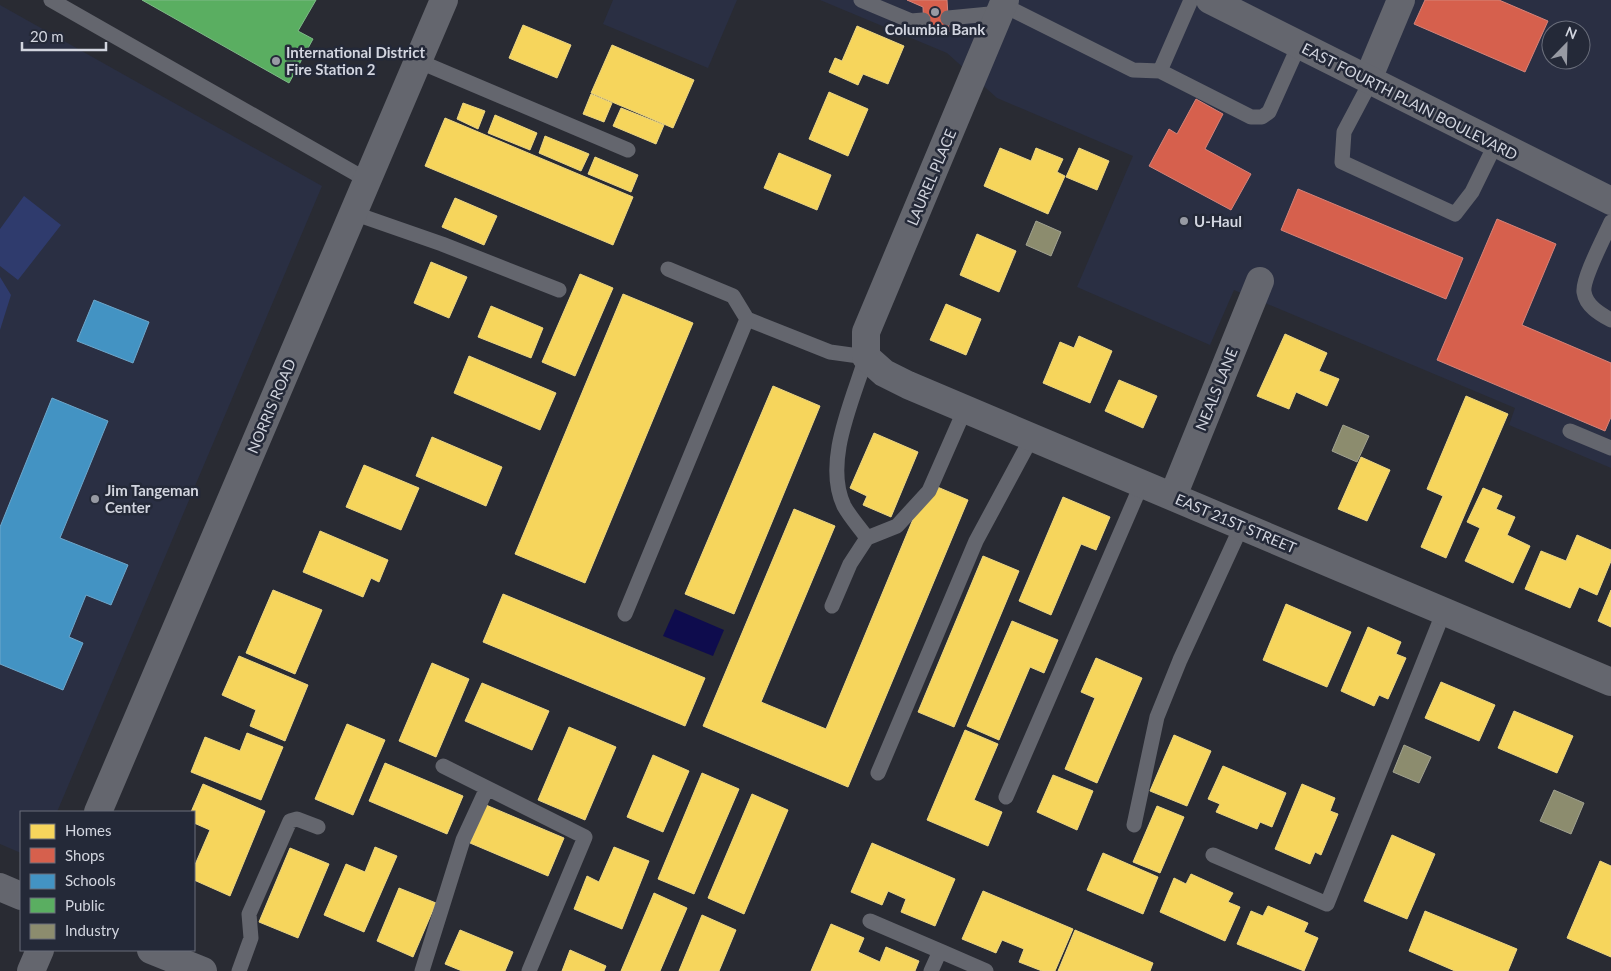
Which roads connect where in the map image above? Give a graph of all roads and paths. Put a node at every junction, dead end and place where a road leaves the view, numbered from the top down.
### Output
1 (51, 0) edge
2 (444, 0) edge
3 (862, 0) edge
4 (1191, 0) edge
5 (1210, 0) edge
6 (1401, 0) edge
7 (1003, 6) edge
8 (948, 18) dead end
9 (923, 20) dead end
10 (1299, 45) junction
11 (418, 61) junction
12 (1160, 71) junction
13 (1370, 80) junction
14 (1496, 143) junction
15 (628, 150) dead end
16 (367, 180) junction
17 (1611, 202) edge
18 (353, 213) junction
19 (1611, 222) edge
20 (668, 269) dead end
21 (1260, 282) dead end
22 (559, 290) dead end
23 (747, 319) junction
24 (1611, 320) edge
25 (866, 357) junction
26 (965, 409) junction
27 (1570, 431) dead end
28 (1032, 437) junction
29 (1611, 448) edge
30 (1142, 483) junction
31 (1173, 496) junction
32 (1242, 525) junction
33 (867, 538) junction
34 (832, 606) dead end
35 (1444, 611) junction
36 (625, 614) dead end
37 (1611, 682) edge
38 (443, 766) dead end
39 (878, 773) dead end
40 (487, 788) junction
41 (1006, 797) dead end
42 (98, 811) edge
43 (1134, 825) dead end
44 (318, 827) dead end
45 (1213, 854) dead end
46 (0, 887) edge
47 (20, 896) edge
48 (870, 921) dead end
49 (40, 951) edge
50 (153, 951) edge
51 (940, 951) junction
52 (31, 971) edge
53 (203, 971) edge
54 (239, 971) edge
55 (422, 971) edge
56 (529, 971) edge
57 (931, 971) edge
58 (986, 971) edge

1 - 16 lane
2 - 11 street, NORRIS ROAD
3 - 9 lane
4 - 12 lane
5 - 10 street, EAST FOURTH PLAIN BOULEVARD
6 - 13 street
7 - 8 lane
7 - 12 lane
7 - 25 street, LAUREL PLACE
10 - 12 lane
10 - 13 street, EAST FOURTH PLAIN BOULEVARD
11 - 15 lane
11 - 16 street, NORRIS ROAD
13 - 14 street, EAST FOURTH PLAIN BOULEVARD
13 - 14 lane
14 - 17 street, EAST FOURTH PLAIN BOULEVARD
16 - 18 street, NORRIS ROAD
18 - 22 lane
18 - 42 street, NORRIS ROAD
19 - 24 lane
20 - 23 lane
21 - 31 street, NEALS LANE
23 - 25 lane
23 - 36 lane
25 - 26 street, EAST 21ST STREET
25 - 33 lane
26 - 28 street, EAST 21ST STREET
26 - 33 lane
27 - 29 lane
28 - 30 street, EAST 21ST STREET
28 - 39 lane
30 - 31 street, EAST 21ST STREET
30 - 41 lane
31 - 32 street, EAST 21ST STREET
32 - 35 street, EAST 21ST STREET
32 - 43 lane
33 - 34 lane
35 - 37 street, EAST 21ST STREET
35 - 45 lane
38 - 40 lane
40 - 55 lane
40 - 56 lane
44 - 54 lane
46 - 47 street
48 - 51 lane
49 - 52 street
50 - 53 street
51 - 57 lane
51 - 58 lane

